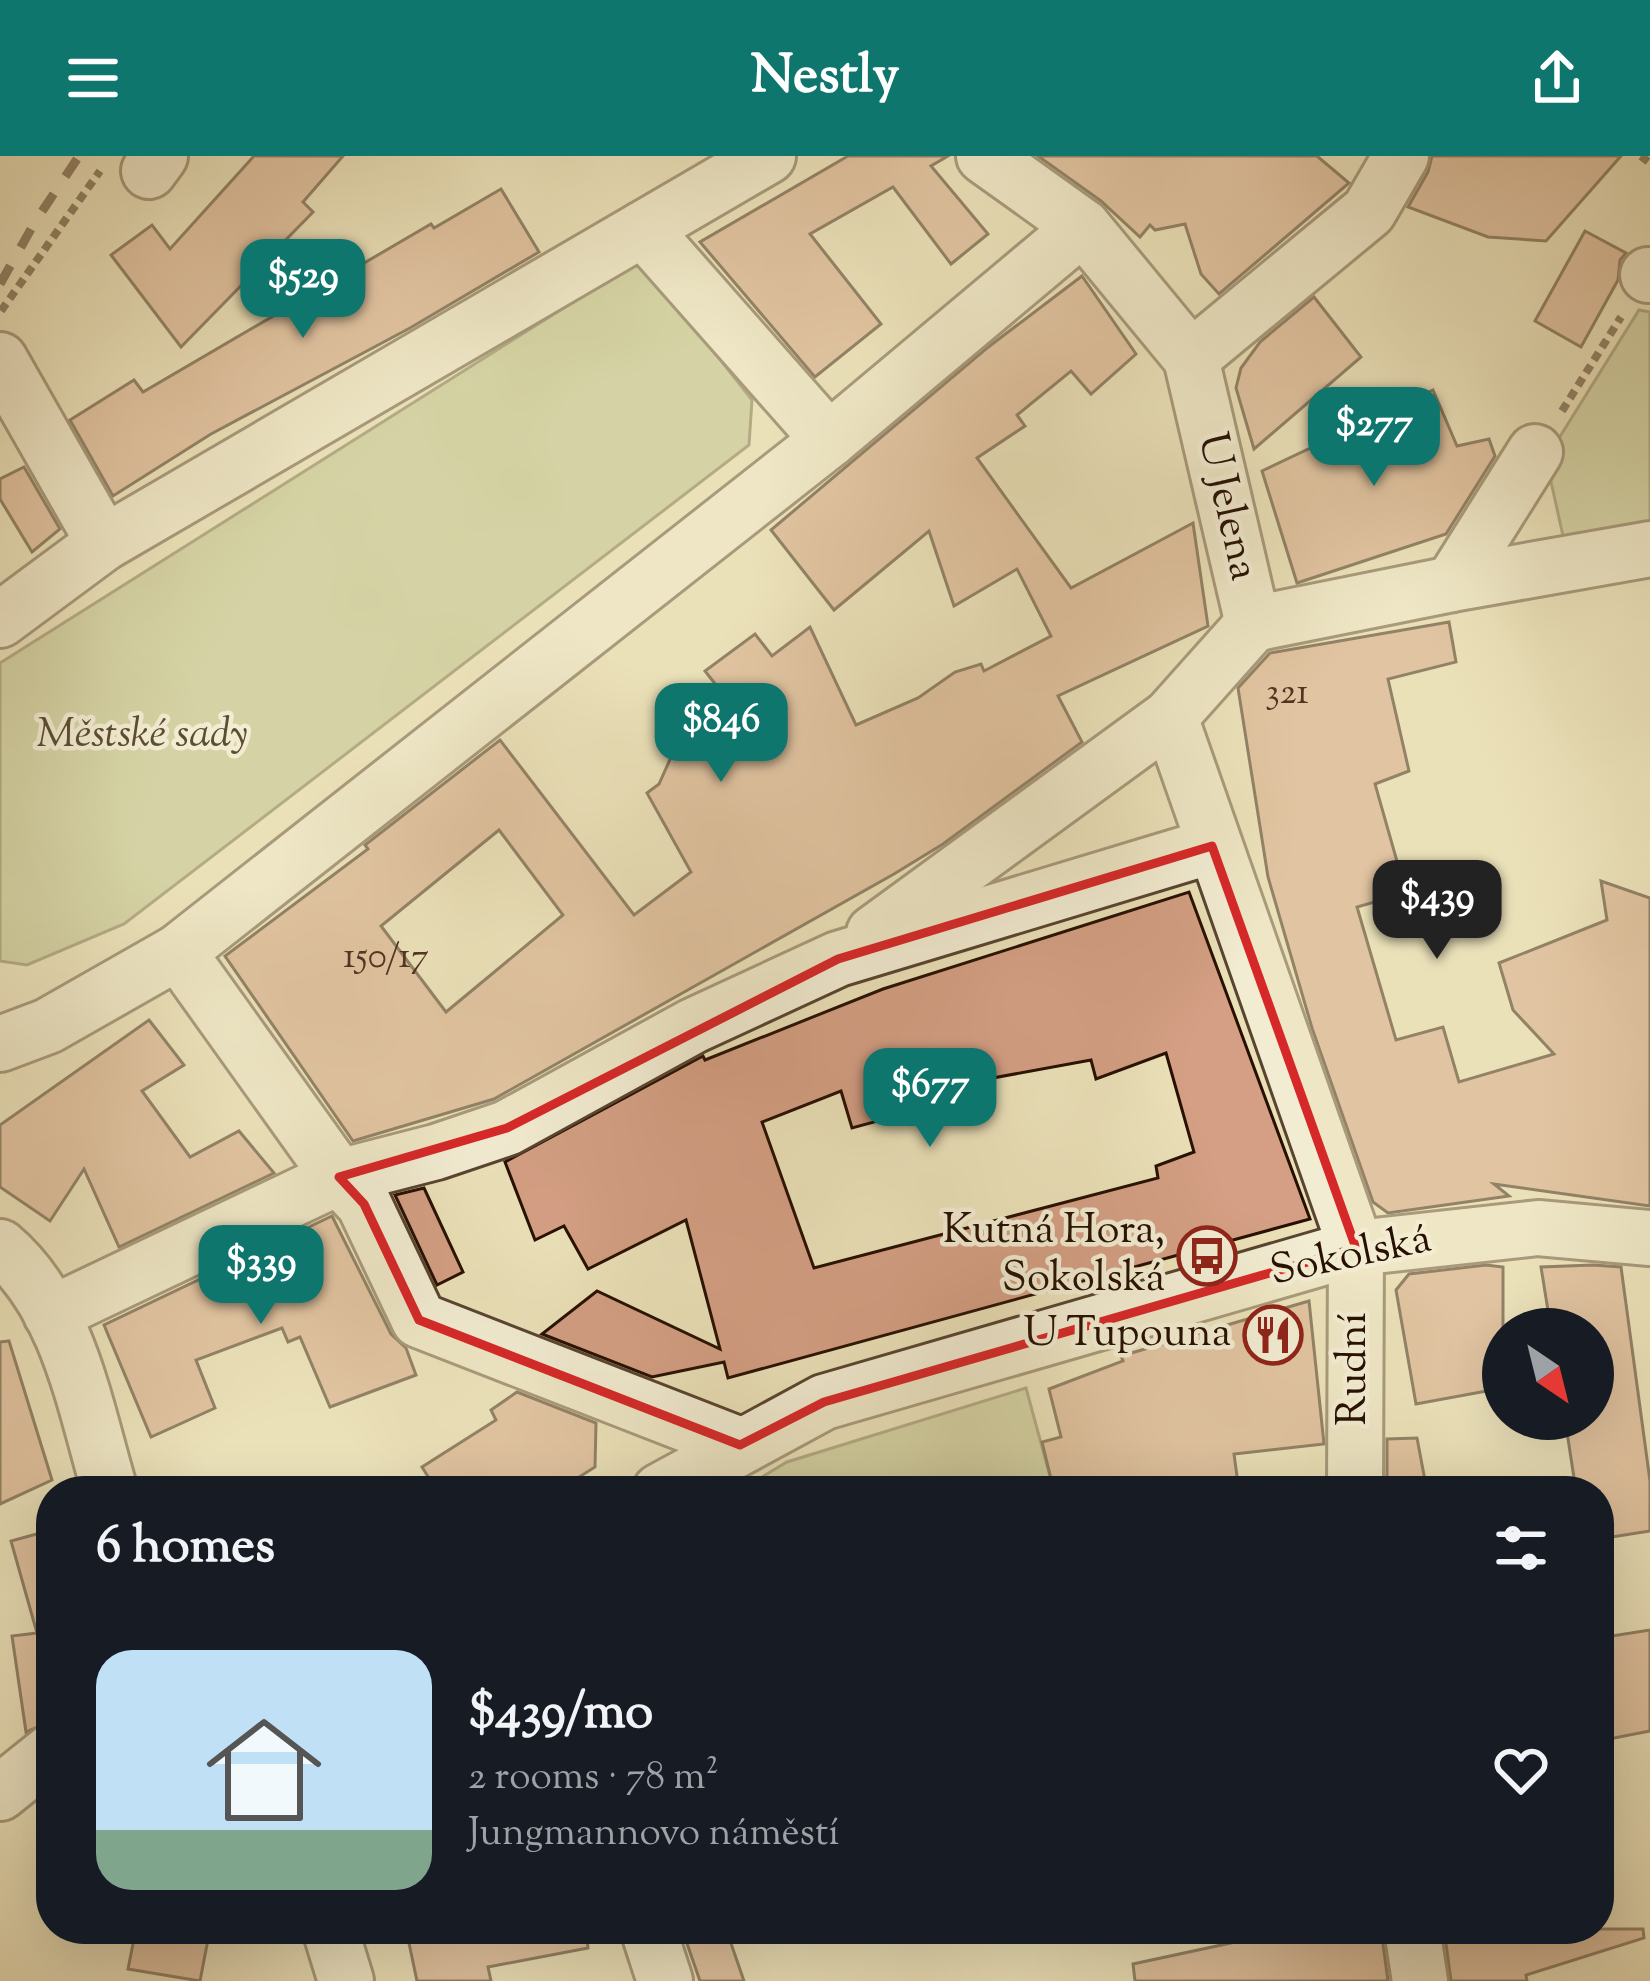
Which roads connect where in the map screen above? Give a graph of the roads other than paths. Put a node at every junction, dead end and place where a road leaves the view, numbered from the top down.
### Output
1 (768, 156) edge
2 (984, 156) edge
3 (1402, 156) edge
4 (701, 173) edge
5 (1083, 227) junction
6 (644, 229) junction
7 (1191, 358) junction
8 (0, 360) edge
9 (829, 440) junction
10 (1535, 452) road end
11 (104, 543) junction
12 (1650, 550) edge
13 (1452, 584) junction
14 (0, 620) edge
15 (1252, 624) junction
16 (1170, 717) junction
17 (1212, 846) junction
18 (178, 952) junction
19 (838, 959) junction
20 (0, 1044) edge
21 (339, 1177) junction
22 (1650, 1238) edge
23 (0, 1246) edge
24 (1355, 1248) junction
25 (51, 1314) junction
26 (740, 1445) junction
27 (1355, 1471) edge
28 (105, 1476) edge
29 (686, 1476) edge
30 (36, 1764) edge
31 (0, 1793) edge
32 (335, 1944) edge
33 (652, 1944) edge
34 (1414, 1944) edge
35 (346, 1981) edge
36 (665, 1981) edge
37 (1420, 1981) edge

1 - 4 street
2 - 5 street
3 - 7 street
4 - 6 street
5 - 7 street, U Jelena
5 - 9 street
6 - 9 street
6 - 11 street
7 - 15 street, U Jelena
8 - 11 street
9 - 18 street
10 - 13 street
11 - 14 street
12 - 13 street, U Jelena
13 - 15 street, U Jelena
15 - 16 street
16 - 17 street, Rudní
16 - 19 street
17 - 19 street
17 - 24 street, Rudní
18 - 20 street
18 - 21 street
19 - 21 street
21 - 25 street
21 - 26 street
22 - 24 street, Sokolská
23 - 25 street
24 - 26 street, Sokolská
24 - 27 street, Rudní
25 - 28 street
26 - 29 street, Sokolská
30 - 31 street
32 - 35 street
33 - 36 street
34 - 37 street

